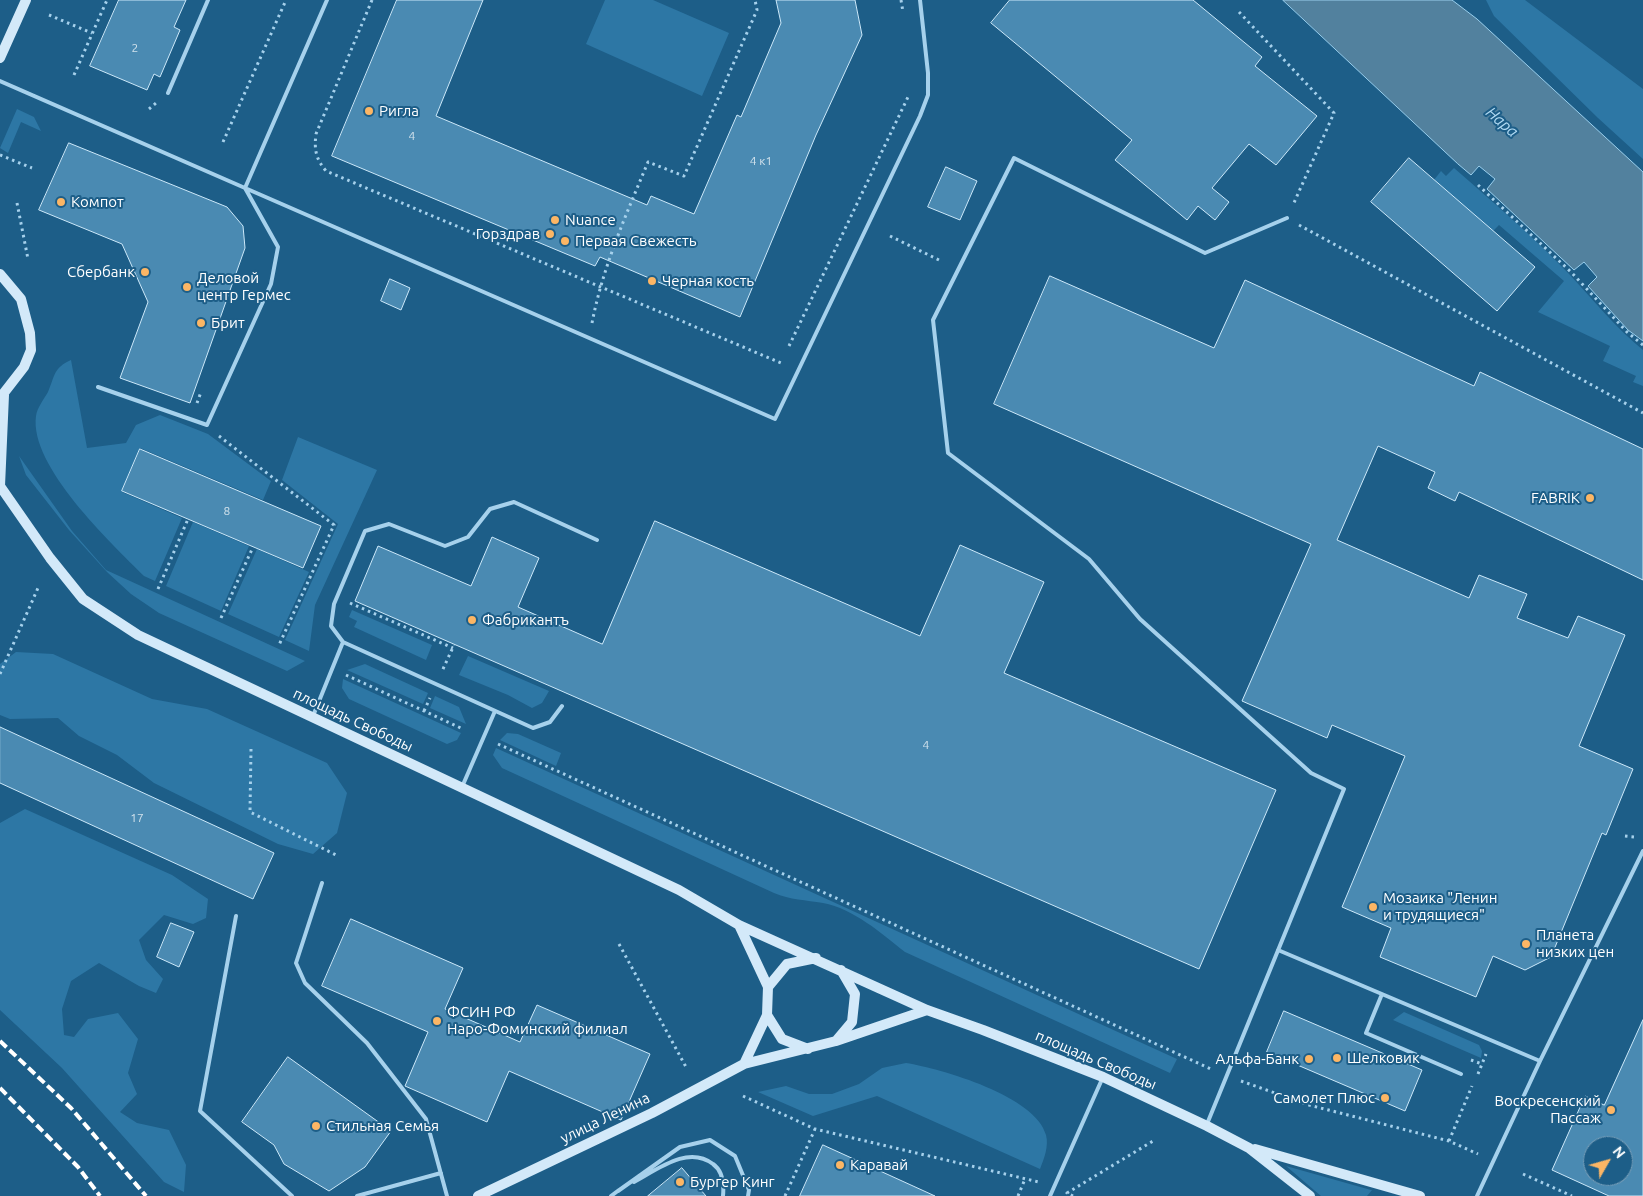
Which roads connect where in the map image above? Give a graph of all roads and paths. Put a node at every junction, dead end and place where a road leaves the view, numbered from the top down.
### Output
1 (26, 0) edge
2 (106, 0) edge
3 (208, 0) edge
4 (286, 0) edge
5 (327, 0) edge
6 (372, 0) edge
7 (755, 0) edge
8 (901, 0) edge
9 (920, 0) edge
10 (1239, 12) dead end
11 (49, 15) dead end
12 (904, 17) dead end
13 (92, 33) junction
14 (0, 58) edge
15 (74, 75) dead end
16 (0, 81) edge
17 (910, 91) dead end
18 (168, 93) dead end
19 (223, 142) dead end
20 (0, 155) edge
21 (32, 168) dead end
22 (1478, 185) dead end
23 (245, 188) junction
24 (18, 203) dead end
25 (1287, 218) junction
26 (890, 236) dead end
27 (28, 259) dead end
28 (941, 261) dead end
29 (0, 274) edge
30 (599, 286) junction
31 (589, 338) junction
32 (1643, 345) edge
33 (98, 386) dead end
34 (2, 396) edge
35 (1643, 413) edge
36 (207, 425) junction
37 (0, 486) edge
38 (188, 519) dead end
39 (597, 540) dead end
40 (253, 547) dead end
41 (38, 588) dead end
42 (158, 589) dead end
43 (350, 603) dead end
44 (221, 618) dead end
45 (344, 642) junction
46 (280, 644) dead end
47 (444, 667) dead end
48 (0, 674) edge
49 (345, 675) dead end
50 (562, 706) dead end
51 (495, 711) junction
52 (312, 718) junction
53 (463, 729) dead end
54 (498, 744) dead end
55 (251, 749) dead end
56 (461, 788) junction
57 (1643, 850) edge
58 (336, 855) dead end
59 (322, 883) dead end
60 (236, 916) dead end
61 (739, 924) junction
62 (619, 944) dead end
63 (1278, 950) junction
64 (816, 958) junction
65 (841, 970) junction
66 (768, 987) junction
67 (1382, 994) junction
68 (927, 1010) junction
69 (767, 1015) junction
70 (836, 1041) junction
71 (809, 1049) junction
72 (1488, 1050) dead end
73 (1540, 1061) junction
74 (744, 1064) junction
75 (686, 1067) dead end
76 (1461, 1074) dead end
77 (1227, 1076) junction
78 (1103, 1077) junction
79 (743, 1096) dead end
80 (1207, 1126) junction
81 (815, 1129) junction
82 (1153, 1141) dead end
83 (1449, 1141) junction
84 (1249, 1148) junction
85 (1478, 1154) dead end
86 (441, 1173) junction
87 (1523, 1174) dead end
88 (1025, 1179) junction
89 (1040, 1182) dead end
90 (618, 1191) junction
91 (292, 1196) edge
92 (358, 1196) edge
93 (447, 1196) edge
94 (478, 1196) edge
95 (611, 1196) edge
96 (723, 1196) edge
97 (748, 1196) edge
98 (785, 1196) edge
99 (1018, 1196) edge
100 (1050, 1196) edge
101 (1073, 1196) edge
102 (1310, 1196) edge
103 (1420, 1196) edge
104 (1477, 1196) edge
105 (1572, 1196) edge

1 - 14 main road
2 - 13 path
3 - 18 lane
4 - 19 path
5 - 23 lane
6 - 30 path
7 - 30 path
8 - 12 path
9 - 31 lane
10 - 25 path
11 - 13 path
13 - 15 path
16 - 23 lane
17 - 30 path
20 - 21 path
22 - 32 path
23 - 31 lane
23 - 36 lane
24 - 27 path
25 - 35 path
25 - 63 lane
26 - 28 path
29 - 34 main road
30 - 31 path
33 - 36 lane
34 - 37 main road, площадь Свободы
36 - 46 path
37 - 52 main road, площадь Свободы
38 - 42 path
39 - 45 lane
40 - 44 path
41 - 48 path
43 - 47 path
45 - 51 lane
45 - 52 lane
49 - 53 path
50 - 51 lane
51 - 56 lane
52 - 56 main road, площадь Свободы
54 - 77 path
55 - 58 path
56 - 61 main road, площадь Свободы
57 - 73 lane
59 - 86 lane
60 - 91 lane
61 - 64 main road, площадь Свободы
61 - 66 main road
62 - 75 path
63 - 67 lane
63 - 77 lane
64 - 65 main road, площадь Свободы
64 - 66 main road
65 - 68 main road, площадь Свободы
65 - 70 main road
66 - 69 main road
67 - 73 lane
67 - 76 lane
68 - 70 main road
68 - 78 main road, площадь Свободы
69 - 71 main road
69 - 74 main road
70 - 71 main road
71 - 74 main road, улица Ленина
72 - 83 path
73 - 104 lane
74 - 94 main road, улица Ленина
77 - 80 lane
77 - 83 path
78 - 80 main road, площадь Свободы
78 - 100 lane
79 - 81 path
80 - 84 main road, площадь Свободы
81 - 88 path
81 - 98 path
82 - 101 path
83 - 85 path
84 - 102 main road, площадь Свободы
84 - 103 main road, площадь Свободы
86 - 92 lane
86 - 93 lane
87 - 105 path
88 - 89 path
88 - 99 path
90 - 95 lane
90 - 96 lane
90 - 97 lane

